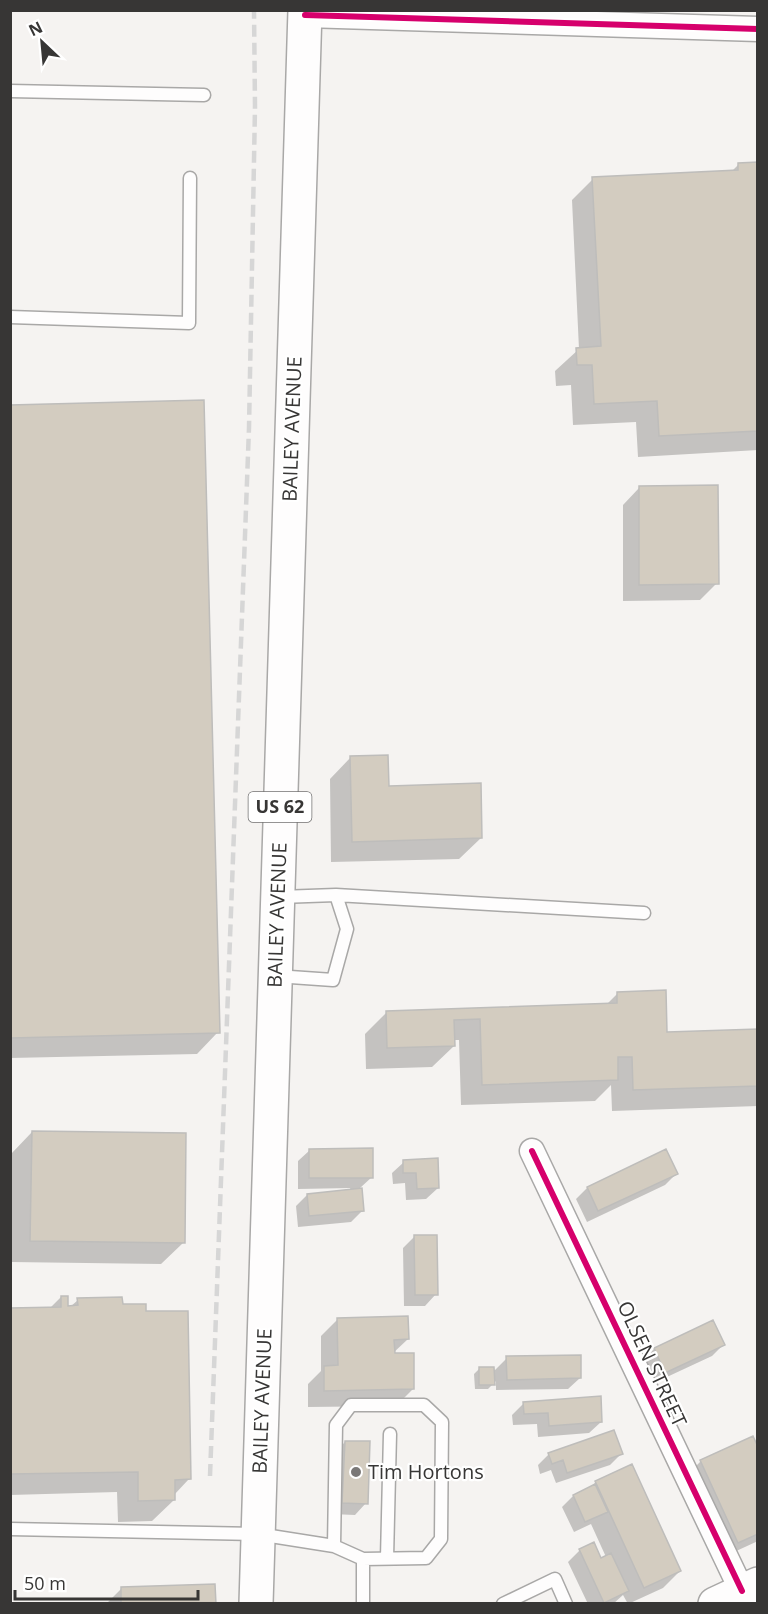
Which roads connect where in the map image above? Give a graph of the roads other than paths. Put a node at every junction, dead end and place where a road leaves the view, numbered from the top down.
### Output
1 (305, 13) edge
2 (758, 29) edge
3 (10, 92) edge
4 (204, 95) dead end
5 (190, 178) dead end
6 (10, 317) edge
7 (336, 895) junction
8 (278, 897) junction
9 (644, 913) dead end
10 (275, 976) junction
11 (532, 1151) dead end
12 (390, 1434) dead end
13 (10, 1529) edge
14 (258, 1534) junction
15 (334, 1546) junction
16 (387, 1558) junction
17 (363, 1559) junction
18 (738, 1593) edge
19 (256, 1604) edge
20 (363, 1604) edge
21 (503, 1604) edge
22 (566, 1604) edge

1 - 2 street
1 - 8 main road, BAILEY AVENUE / US 62
3 - 4 lane
5 - 6 lane
7 - 8 lane
7 - 9 lane
7 - 10 lane
8 - 10 main road, BAILEY AVENUE / US 62
10 - 14 main road, BAILEY AVENUE / US 62
11 - 18 street, OLSEN STREET
12 - 16 lane
13 - 14 lane
14 - 15 lane
14 - 19 main road, BAILEY AVENUE / US 62
15 - 16 lane
15 - 17 lane
16 - 17 lane
17 - 20 lane
21 - 22 lane

